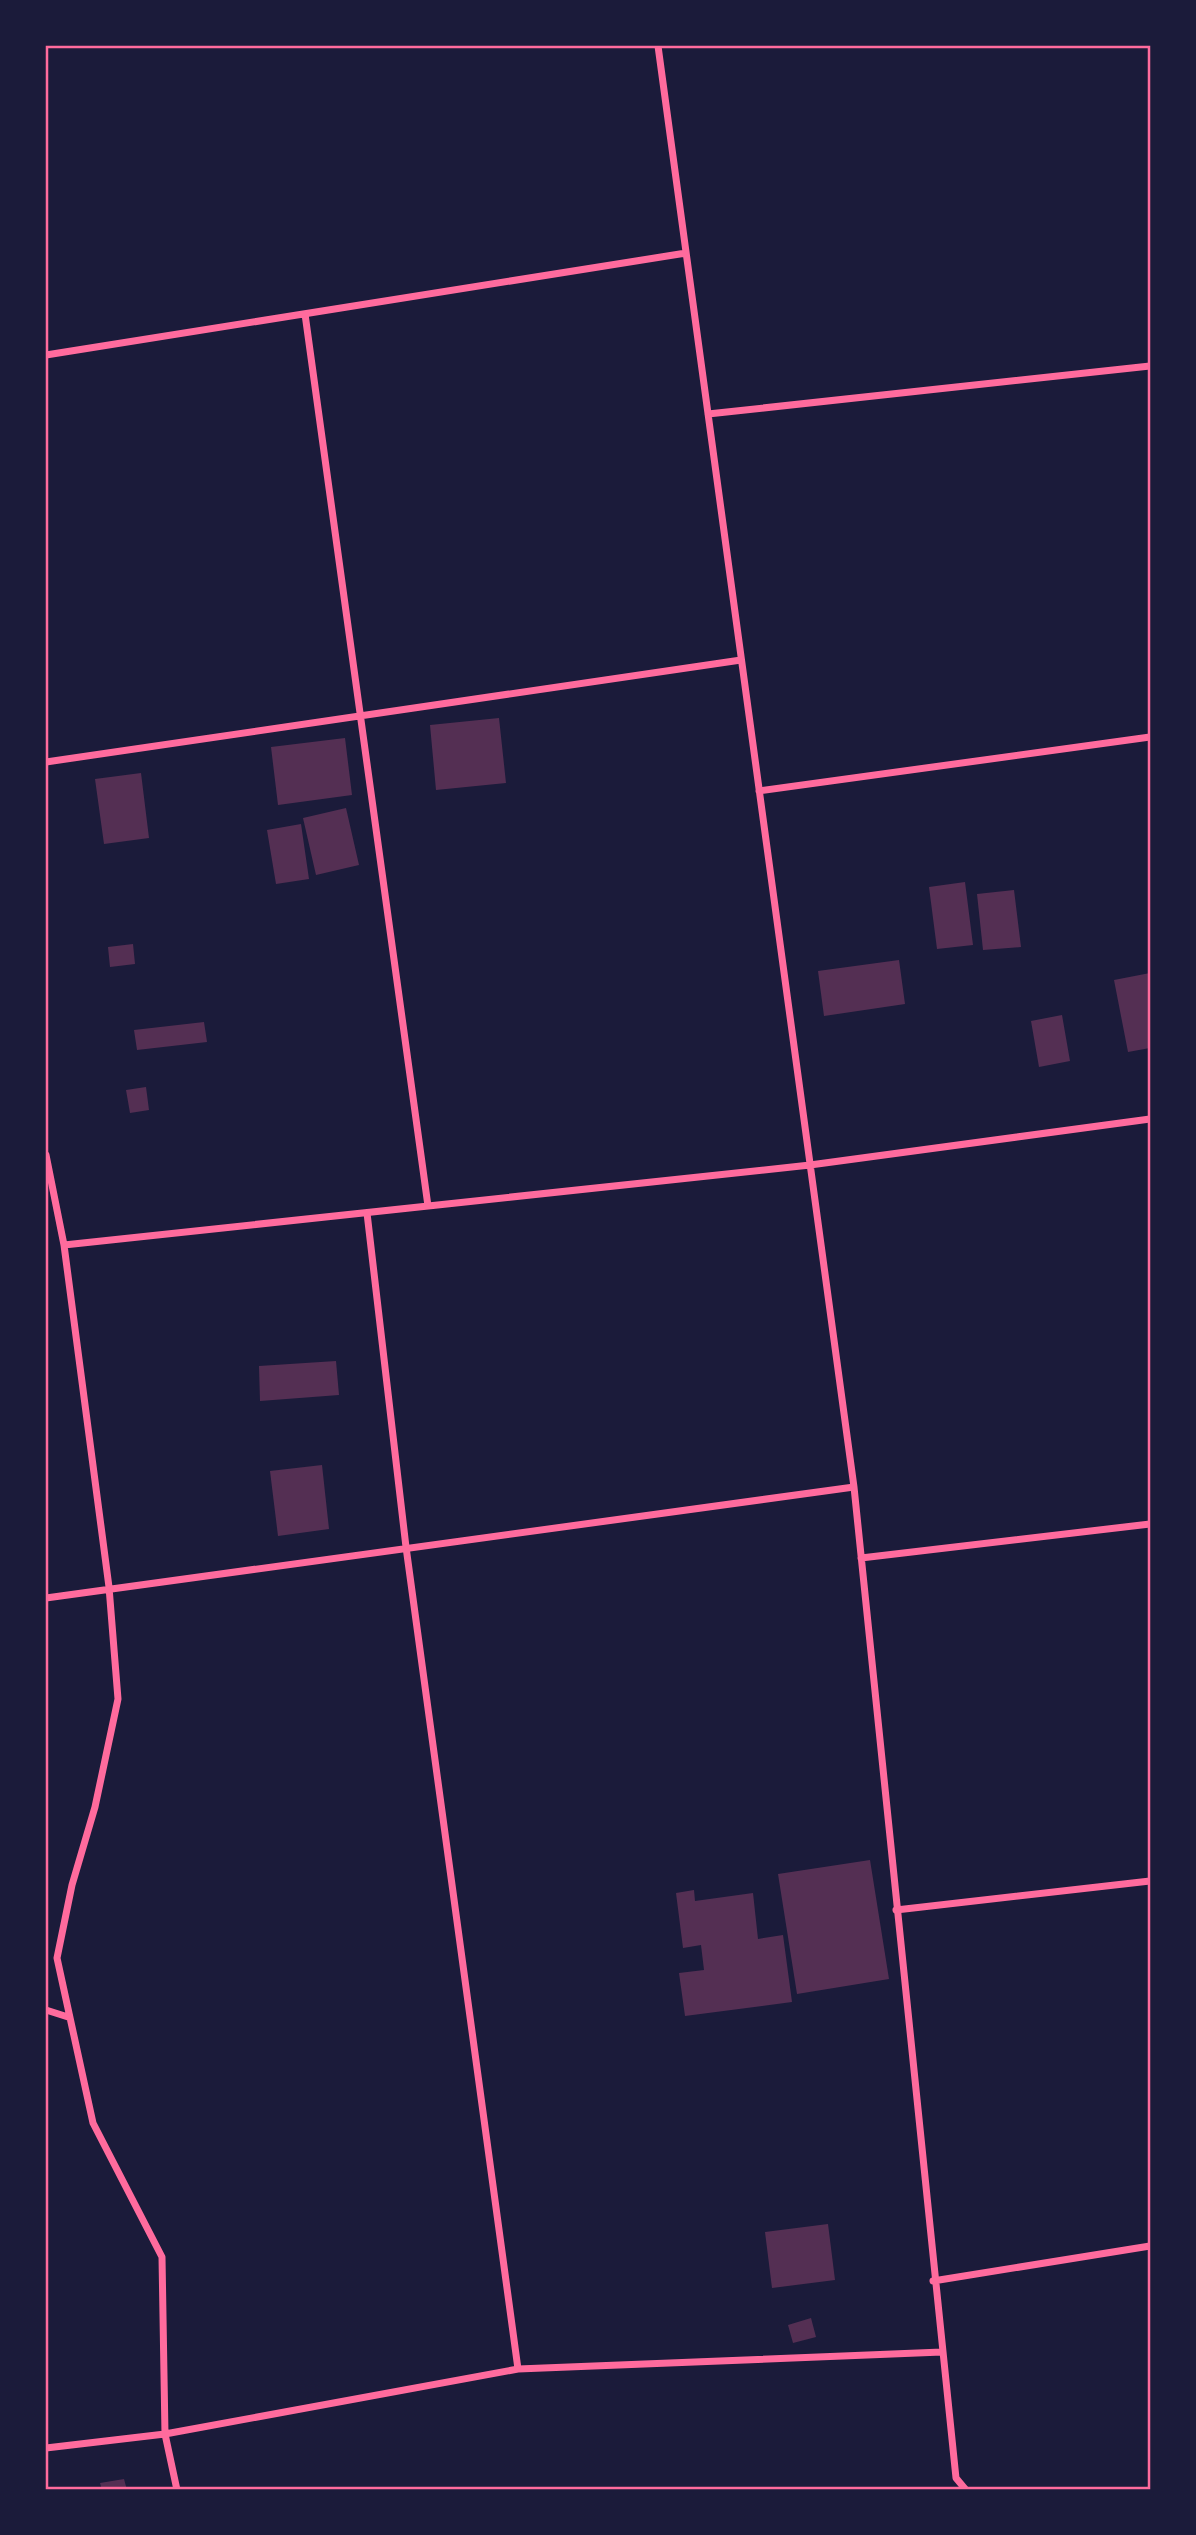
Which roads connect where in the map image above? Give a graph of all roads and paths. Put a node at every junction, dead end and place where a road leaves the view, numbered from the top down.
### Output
1 (658, 46) edge
2 (686, 253) junction
3 (305, 314) junction
4 (46, 355) edge
5 (1150, 366) edge
6 (708, 414) junction
7 (741, 660) junction
8 (362, 716) junction
9 (1150, 737) edge
10 (46, 762) edge
11 (759, 791) junction
12 (1150, 1119) edge
13 (46, 1155) edge
14 (810, 1165) junction
15 (428, 1206) junction
16 (367, 1213) junction
17 (64, 1245) junction
18 (854, 1487) junction
19 (1150, 1524) edge
20 (406, 1547) junction
21 (861, 1558) junction
22 (109, 1587) junction
23 (46, 1598) edge
24 (1150, 1881) edge
25 (896, 1910) junction
26 (46, 2010) edge
27 (68, 2017) junction
28 (1150, 2246) edge
29 (933, 2281) junction
30 (942, 2352) junction
31 (518, 2369) junction
32 (165, 2434) junction
33 (46, 2448) edge
34 (177, 2490) edge
35 (966, 2490) edge

1 - 2 street
2 - 3 street
2 - 6 street
3 - 4 street
3 - 8 street
5 - 6 street
6 - 7 street
7 - 8 street
7 - 11 street
8 - 10 street
8 - 15 street
9 - 11 street
11 - 14 street
12 - 14 street
13 - 17 street
14 - 15 street
14 - 18 street
15 - 16 street
16 - 17 street
16 - 20 street
17 - 22 street
18 - 20 street
18 - 21 street
19 - 21 street
20 - 22 street
20 - 31 street
21 - 25 street
22 - 23 street
22 - 27 street
24 - 25 street
25 - 29 street
26 - 27 street
27 - 32 street
28 - 29 street
29 - 30 street
30 - 31 street
30 - 35 street
31 - 32 street
32 - 33 street
32 - 34 street

